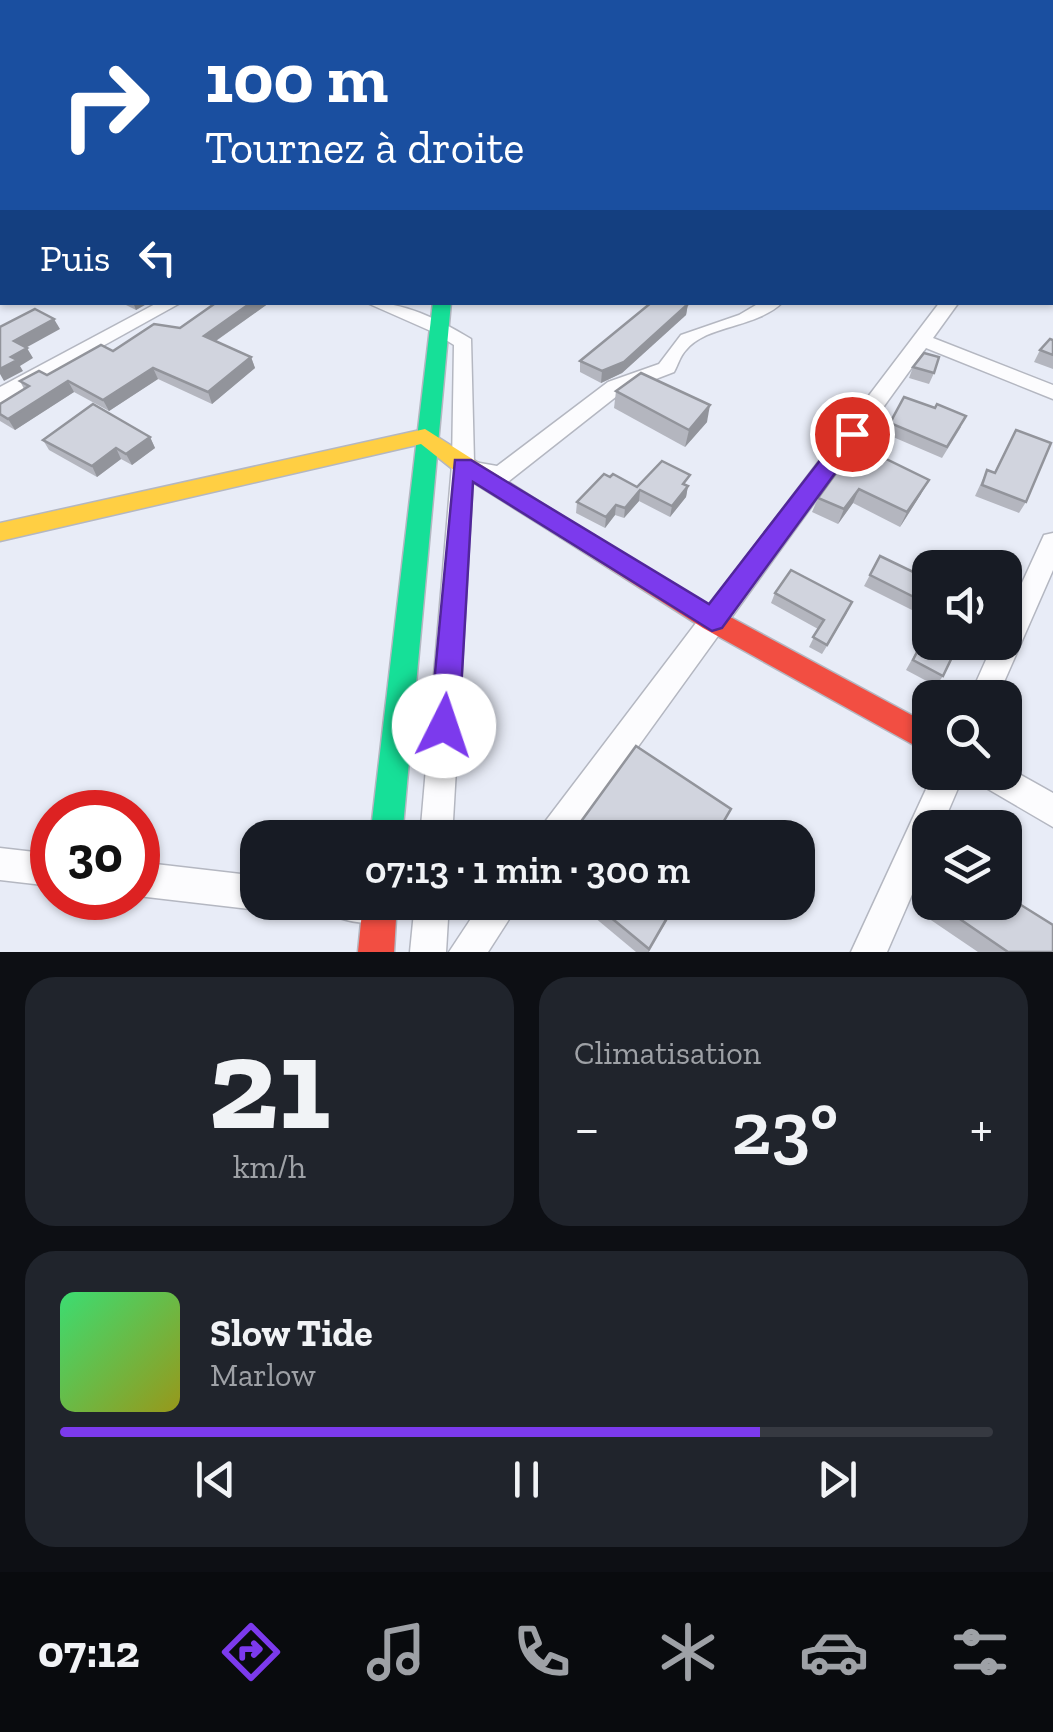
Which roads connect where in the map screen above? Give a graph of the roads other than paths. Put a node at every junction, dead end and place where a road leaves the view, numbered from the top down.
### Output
1 (167, 305) edge
2 (382, 305) edge
3 (442, 305) edge
4 (769, 305) edge
5 (948, 305) edge
6 (440, 328) junction
7 (922, 340) junction
8 (1053, 392) edge
9 (0, 396) edge
10 (425, 436) junction
11 (463, 465) junction
12 (0, 532) edge
13 (1053, 542) edge
14 (712, 620) junction
15 (991, 680) edge
16 (912, 730) edge
17 (942, 790) edge
18 (1017, 790) edge
19 (1053, 811) edge
20 (388, 820) edge
21 (437, 820) edge
22 (565, 820) edge
23 (0, 864) edge
24 (30, 867) edge
25 (160, 882) edge
26 (240, 891) edge
27 (379, 920) edge
28 (431, 920) edge
29 (491, 920) edge
30 (376, 952) edge
31 (428, 952) edge
32 (467, 952) edge
33 (870, 952) edge

1 - 9 street
2 - 6 street
3 - 6 street
4 - 11 street
5 - 7 street
6 - 10 street
6 - 11 street
7 - 8 street
7 - 14 street
10 - 11 street
10 - 12 street
10 - 20 street
11 - 14 street
11 - 21 street
13 - 15 street
14 - 16 street
14 - 22 street
17 - 33 street
18 - 19 street
23 - 24 street
25 - 26 street
27 - 30 street
28 - 31 street
29 - 32 street

